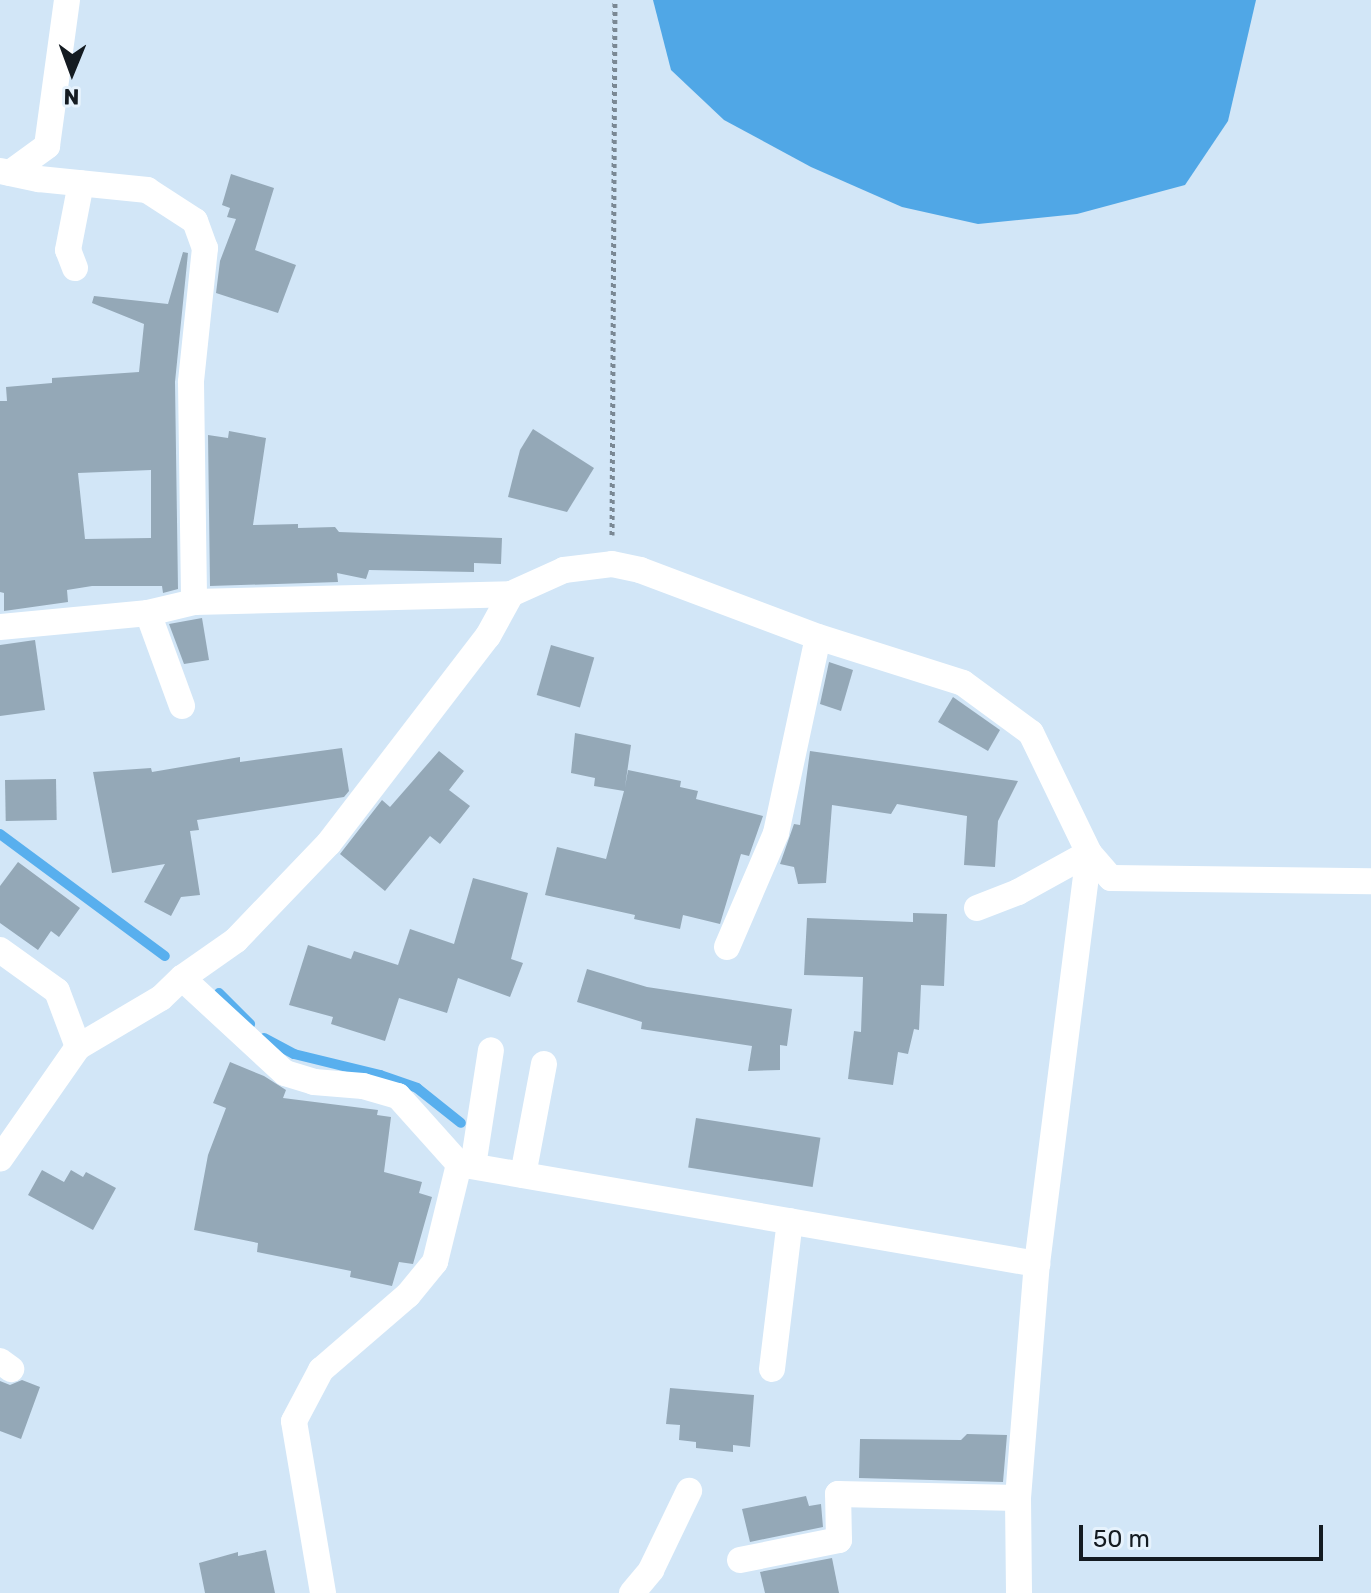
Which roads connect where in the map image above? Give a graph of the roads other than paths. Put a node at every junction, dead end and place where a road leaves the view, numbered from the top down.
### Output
1 (67, 0) edge
2 (5, 172) edge
3 (81, 183) junction
4 (75, 268) dead end
5 (511, 594) junction
6 (194, 602) junction
7 (148, 613) junction
8 (0, 627) edge
9 (818, 637) junction
10 (182, 706) dead end
11 (1089, 853) junction
12 (1371, 881) edge
13 (977, 908) dead end
14 (727, 947) dead end
15 (0, 950) edge
16 (182, 978) junction
17 (78, 1047) junction
18 (491, 1050) dead end
19 (544, 1064) dead end
20 (0, 1159) edge
21 (466, 1165) junction
22 (523, 1175) junction
23 (790, 1221) junction
24 (1037, 1264) junction
25 (772, 1369) dead end
26 (689, 1491) dead end
27 (1018, 1498) junction
28 (740, 1560) dead end
29 (323, 1593) edge
30 (632, 1593) edge
31 (1019, 1593) edge

1 - 2 street
2 - 3 street
3 - 4 street
3 - 6 street
5 - 6 street
5 - 9 street
5 - 16 street
6 - 7 street
7 - 8 street
7 - 10 street
9 - 11 street
9 - 14 street
11 - 12 street
11 - 13 street
11 - 24 street
15 - 17 street
16 - 17 street
16 - 21 street
17 - 20 street
18 - 21 street
19 - 22 street
21 - 22 street
21 - 29 street
22 - 23 street
23 - 24 street
23 - 25 street
24 - 27 street
26 - 30 street
27 - 28 street
27 - 31 street

